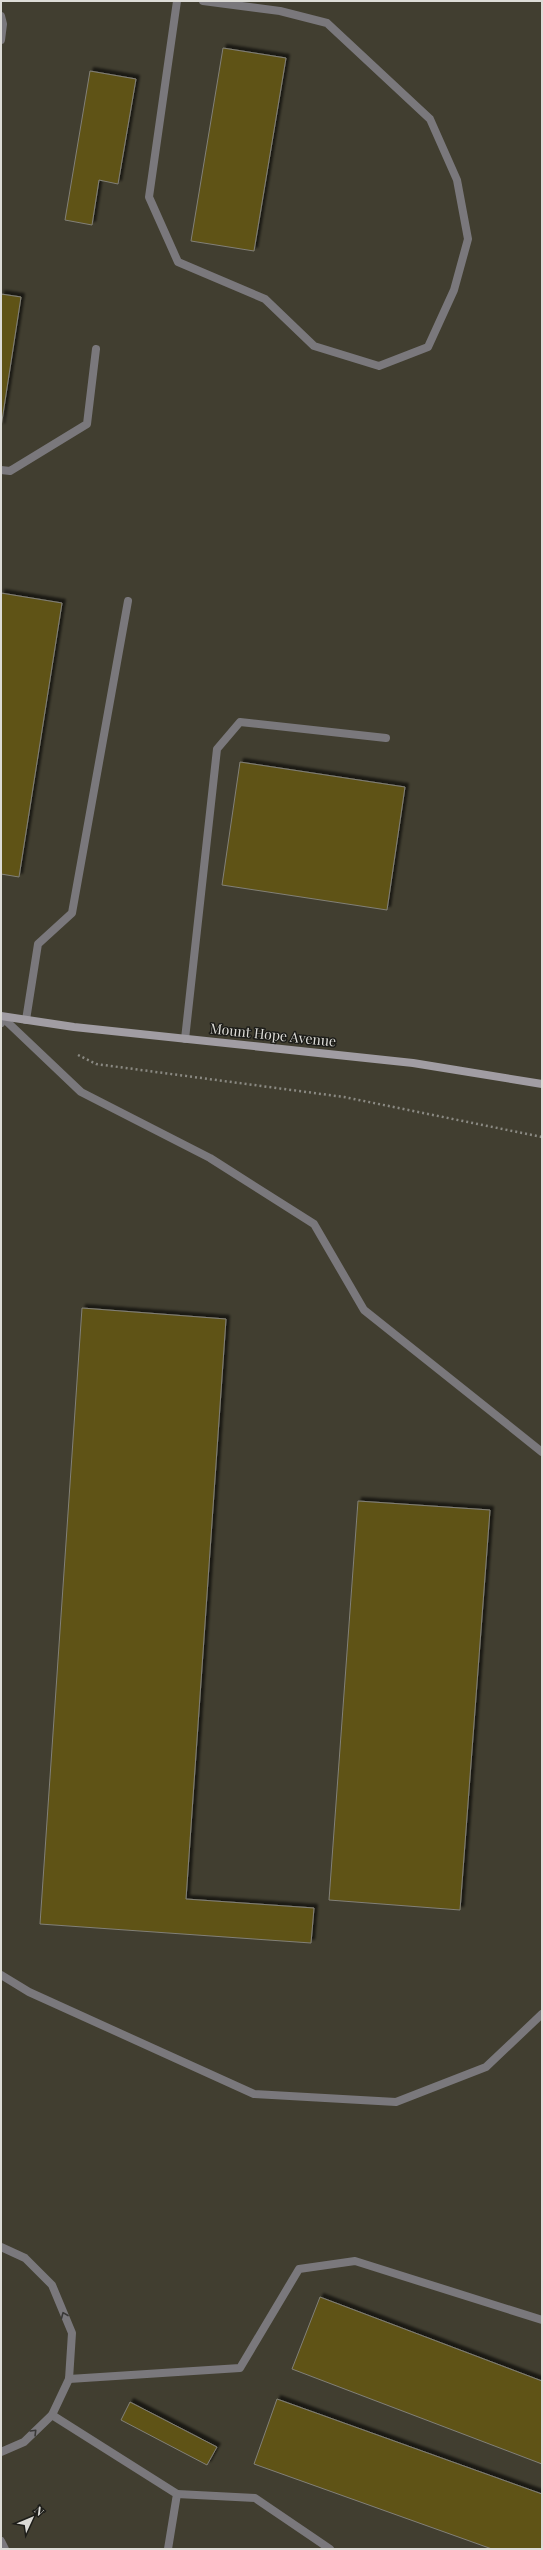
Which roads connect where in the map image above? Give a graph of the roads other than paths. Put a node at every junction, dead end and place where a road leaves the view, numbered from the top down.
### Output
1 (177, 1) edge
2 (203, 1) edge
3 (1, 16) edge
4 (1, 40) edge
5 (96, 349) dead end
6 (1, 470) edge
7 (128, 601) dead end
8 (386, 738) dead end
9 (1, 1019) edge
10 (26, 1020) junction
11 (185, 1039) junction
12 (542, 1084) edge
13 (542, 1452) edge
14 (1, 1975) edge
15 (542, 2014) edge
16 (1, 2247) edge
17 (542, 2320) edge
18 (69, 2380) junction
19 (52, 2415) junction
20 (1, 2452) edge
21 (176, 2494) junction
22 (1, 2542) edge
23 (5, 2549) edge
24 (168, 2549) edge
25 (330, 2549) edge

1 - 2 street
3 - 4 street
5 - 6 street
7 - 10 street
8 - 11 street
9 - 10 street, Mount Hope Avenue
9 - 13 street
10 - 11 street, Mount Hope Avenue
11 - 12 street, Mount Hope Avenue
14 - 15 street
18 -> 16 street
17 - 18 street
18 - 19 street
20 -> 19 street
19 - 21 street
21 - 24 street
21 - 25 street
22 - 23 street

